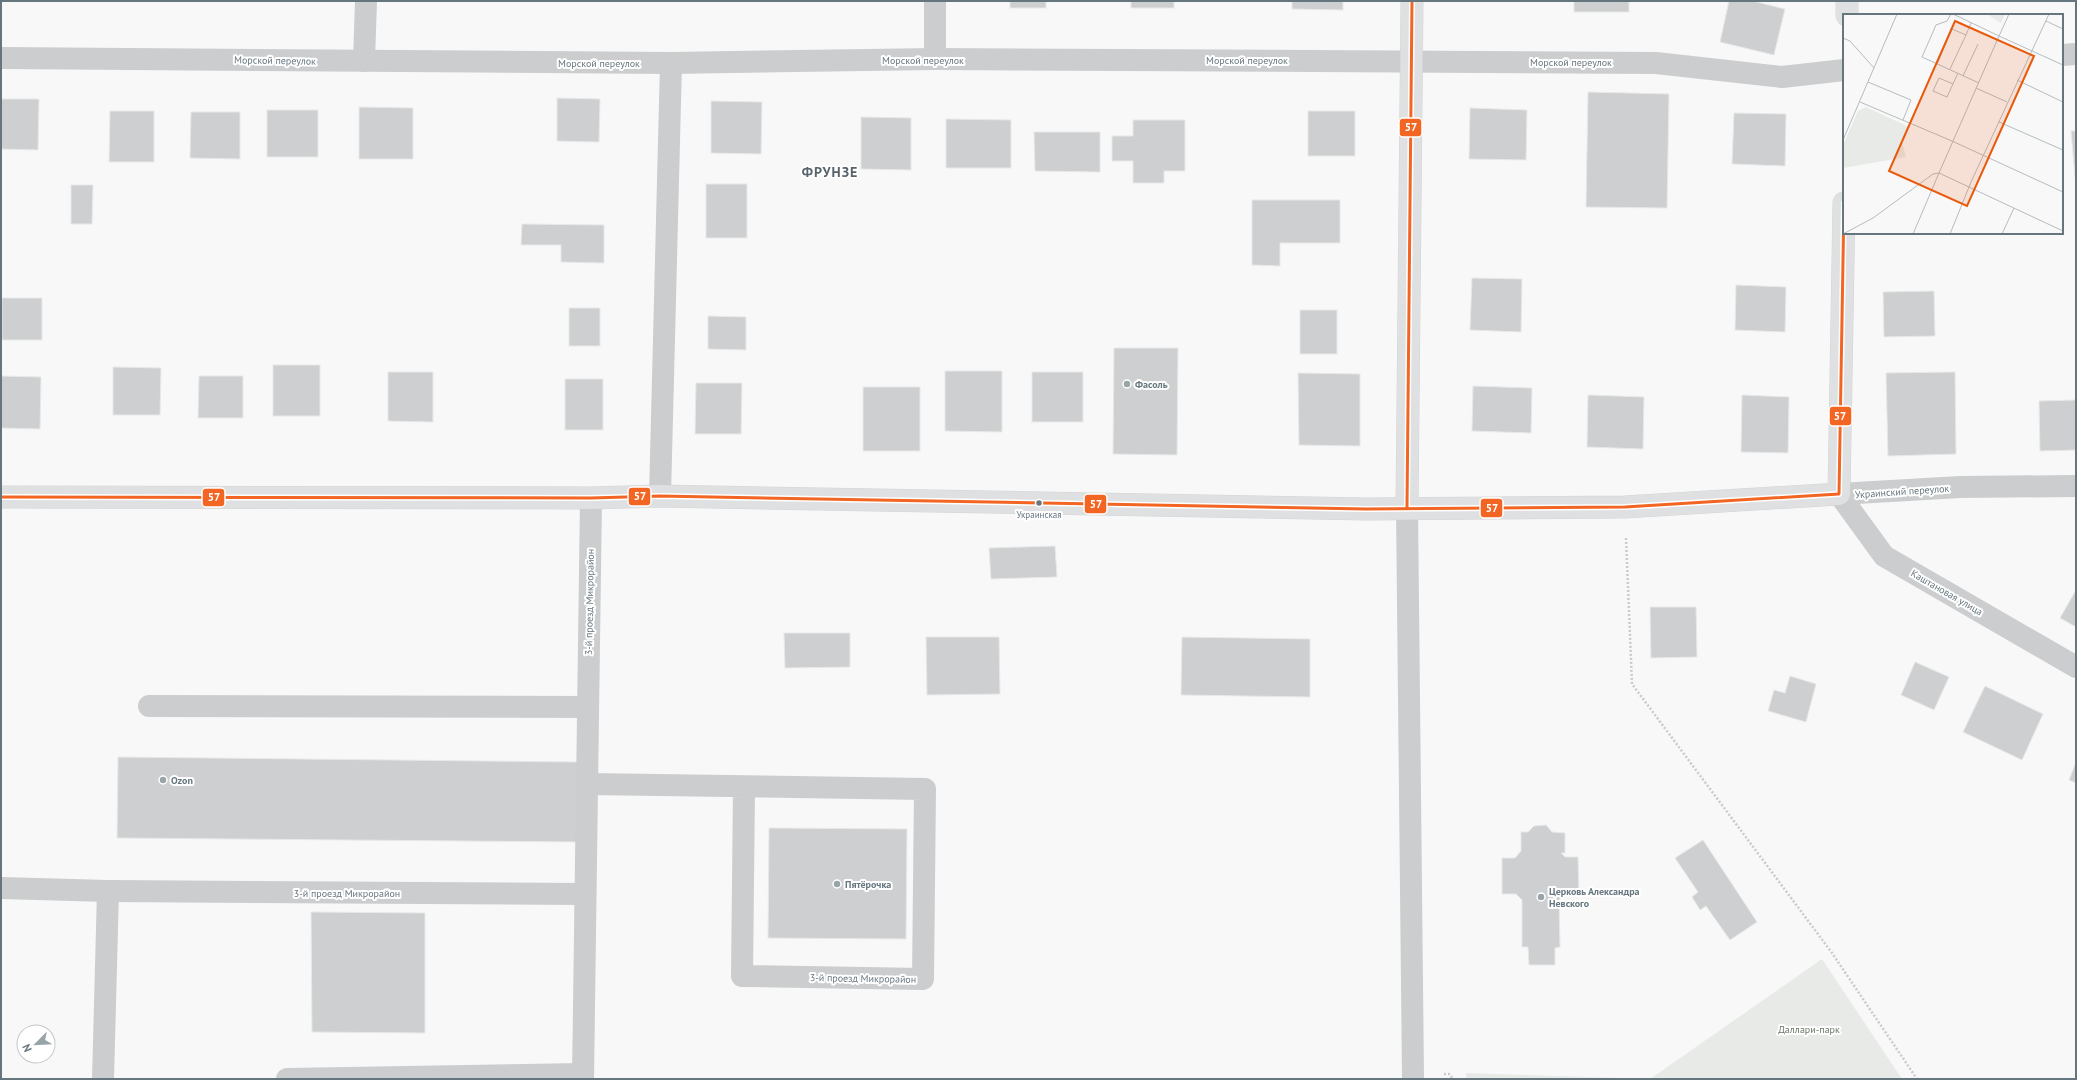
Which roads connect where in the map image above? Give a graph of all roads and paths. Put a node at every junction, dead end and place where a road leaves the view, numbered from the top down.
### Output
1 (366, 1) edge
2 (935, 1) edge
3 (1412, 1) edge
4 (1848, 1) edge
5 (1847, 14) edge
6 (2076, 54) edge
7 (2063, 55) edge
8 (1, 58) edge
9 (935, 59) junction
10 (364, 61) junction
11 (1412, 61) junction
12 (671, 63) junction
13 (1843, 70) edge
14 (1843, 234) edge
15 (2076, 486) edge
16 (1839, 494) junction
17 (660, 496) junction
18 (1, 497) edge
19 (591, 498) junction
20 (1407, 507) junction
21 (1625, 507) junction
22 (2076, 667) edge
23 (149, 706) dead end
24 (588, 707) junction
25 (587, 784) junction
26 (744, 787) junction
27 (1, 888) edge
28 (108, 892) junction
29 (585, 894) junction
30 (583, 1077) edge
31 (103, 1079) edge
32 (287, 1079) edge
33 (1413, 1079) edge
34 (1917, 1079) edge

1 - 10 street
2 - 9 street
3 - 11 main road
4 - 5 main road
6 - 7 street
8 - 10 street, Морской переулок
9 - 11 street, Морской переулок
9 - 12 street, Морской переулок
10 - 12 street, Морской переулок
11 - 13 street, Морской переулок
11 - 20 main road
12 - 17 street
14 - 16 main road
15 - 16 street, Украинский переулок
16 - 21 main road, Украинский переулок
16 - 22 street, Каштановая улица
17 - 19 main road, Украинский переулок
17 - 20 main road, Украинский переулок
18 - 19 main road, Украинский переулок
19 - 24 street, 3-й проезд Микрорайон
20 - 21 main road, Украинский переулок
20 - 33 street
21 - 34 path
23 - 24 street
24 - 25 street, 3-й проезд Микрорайон
25 - 26 street, 3-й проезд Микрорайон
25 - 29 street, 3-й проезд Микрорайон
26 - 26 street, 3-й проезд Микрорайон
27 - 28 street, 3-й проезд Микрорайон
28 - 29 street, 3-й проезд Микрорайон
28 - 31 street
29 - 30 street, 3-й проезд Микрорайон
30 - 32 street, 3-й проезд Микрорайон

